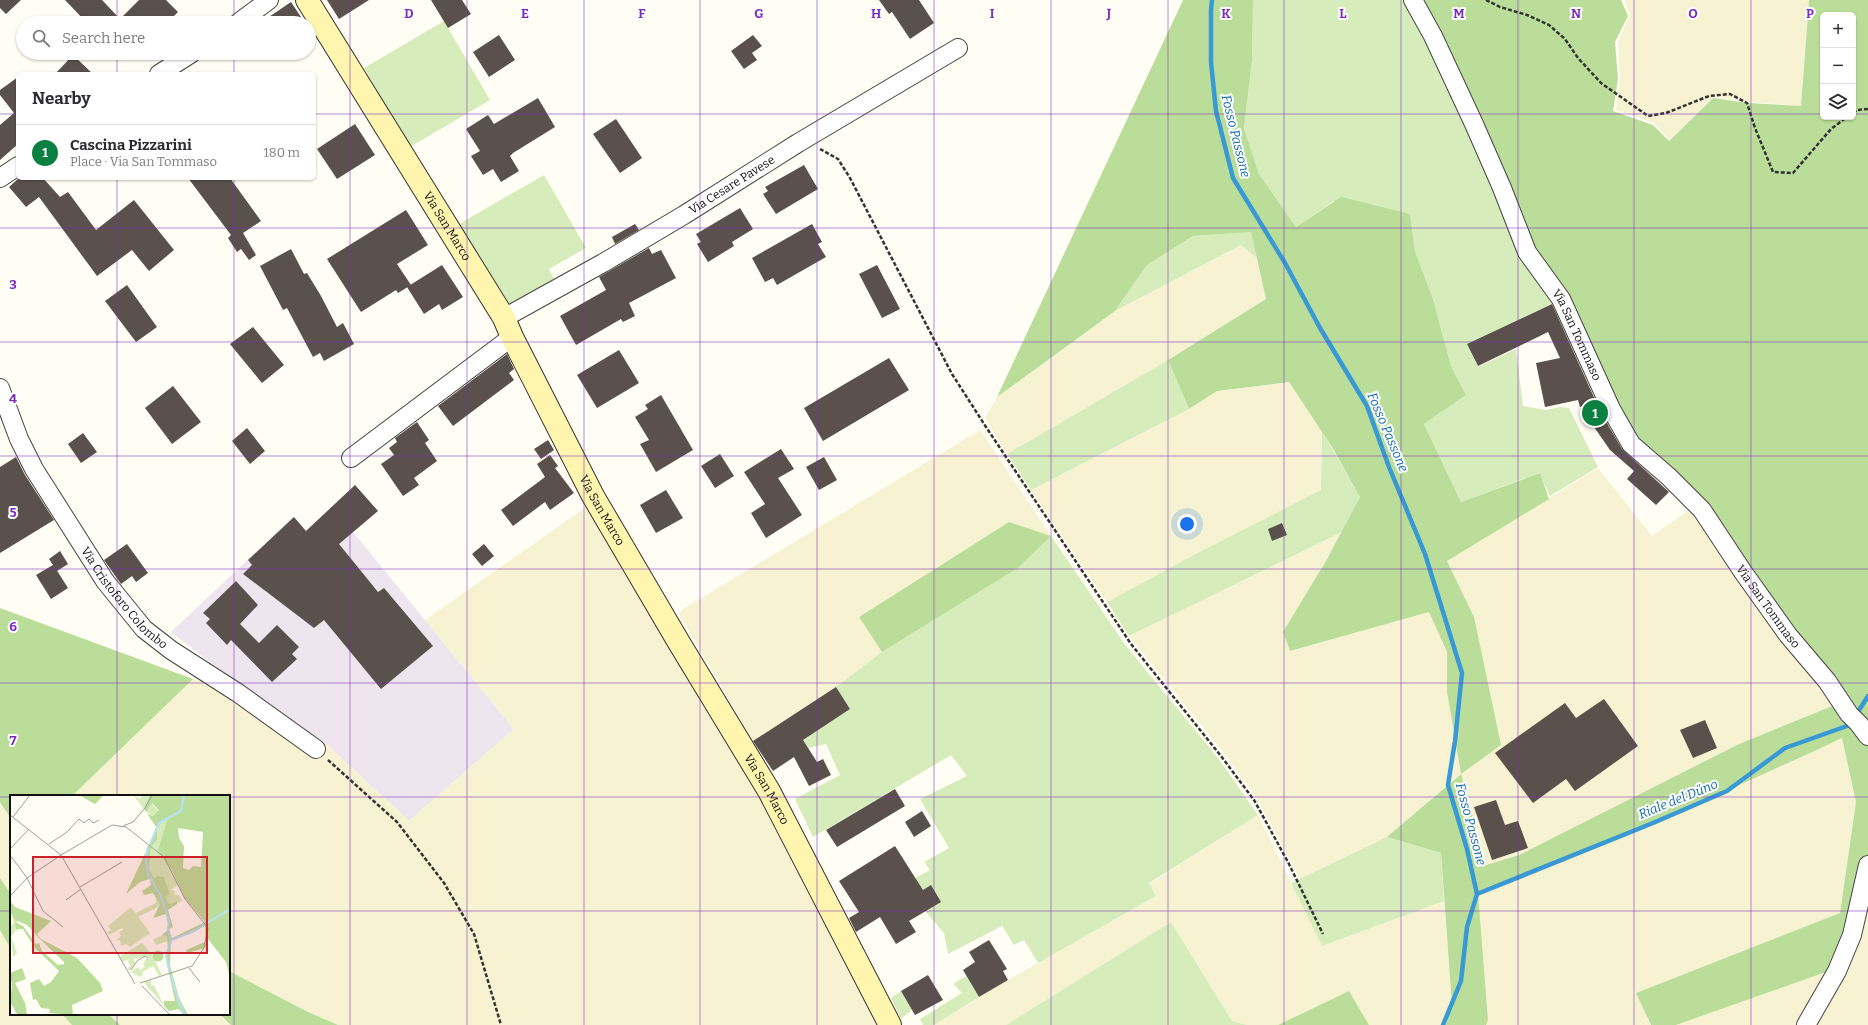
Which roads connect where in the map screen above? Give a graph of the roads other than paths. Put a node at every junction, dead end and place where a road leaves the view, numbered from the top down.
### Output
1 (269, 0) edge
2 (307, 0) edge
3 (1413, 0) edge
4 (247, 16) edge
5 (958, 48) dead end
6 (181, 60) edge
7 (162, 72) edge
8 (16, 167) edge
9 (0, 178) edge
10 (508, 328) junction
11 (0, 388) edge
12 (351, 458) dead end
13 (1868, 736) edge
14 (316, 749) road end
15 (1868, 866) edge
16 (890, 1025) edge
17 (1806, 1025) edge

1 - 4 street
2 - 10 street, Via San Marco
3 - 13 street, Via San Tommaso
5 - 10 street, Via Cesare Pavese
6 - 7 street
8 - 9 street
10 - 12 street, Via Cesare Pavese
10 - 16 street, Via San Marco
11 - 14 street, Via Cristoforo Colombo
15 - 17 street

